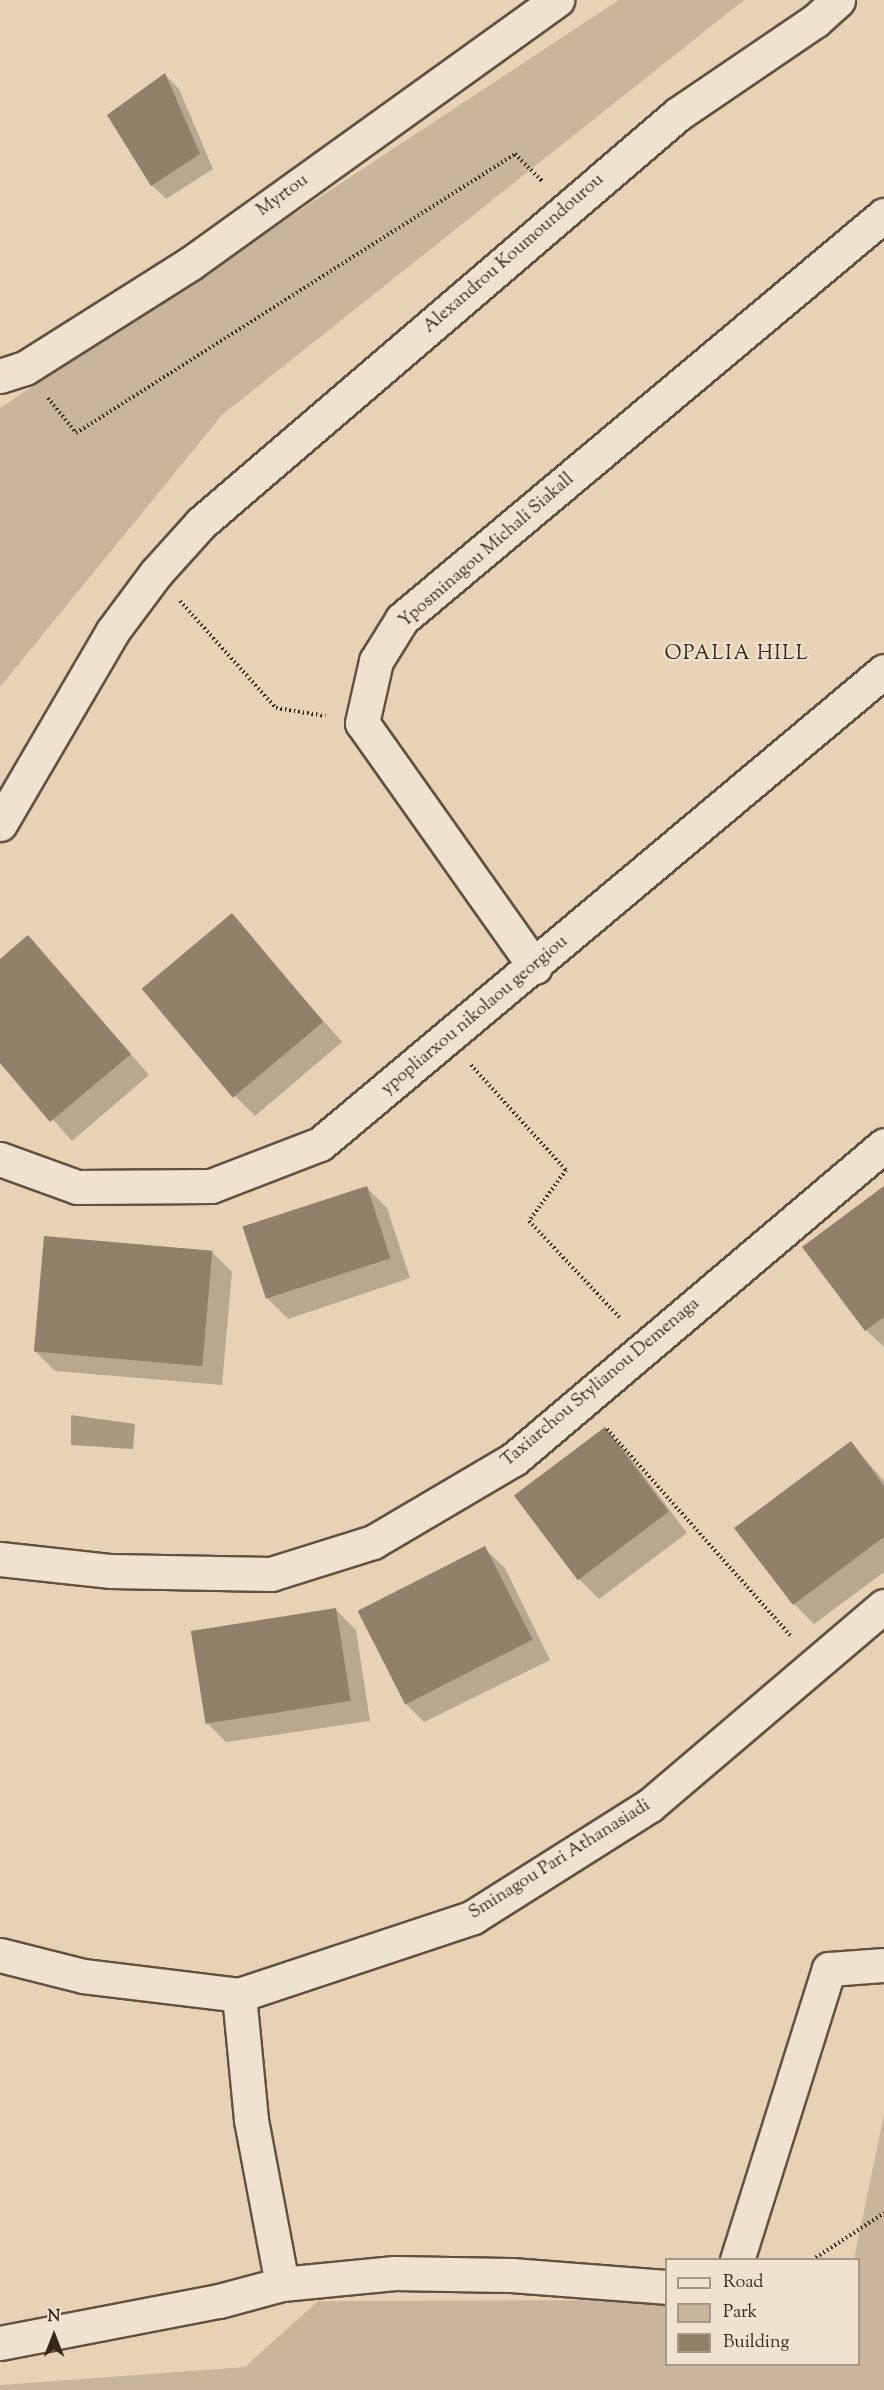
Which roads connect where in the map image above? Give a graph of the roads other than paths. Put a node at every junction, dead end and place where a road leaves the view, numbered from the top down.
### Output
1 (556, 0) edge
2 (838, 0) edge
3 (884, 215) edge
4 (13, 372) edge
5 (884, 671) edge
6 (0, 824) edge
7 (535, 967) junction
8 (884, 1145) edge
9 (0, 1159) edge
10 (0, 1559) edge
11 (884, 1606) edge
12 (0, 1955) edge
13 (884, 1965) edge
14 (239, 1995) junction
15 (737, 2258) edge
16 (282, 2284) junction
17 (665, 2287) edge
18 (0, 2343) edge

1 - 4 street, Myrtou
2 - 6 street, Alexandrou Koumoundourou
3 - 7 street, Yposminagou Michali Siakall
5 - 7 street, ypopliarxou nikolaou georgiou
7 - 9 street, ypopliarxou nikolaou georgiou
8 - 10 street, Taxiarchou Stylianou Demenaga
11 - 14 street, Sminagou Pari Athanasiadi
12 - 14 street, Sminagou Pari Athanasiadi
13 - 15 street
14 - 16 street
16 - 17 street
16 - 18 street

